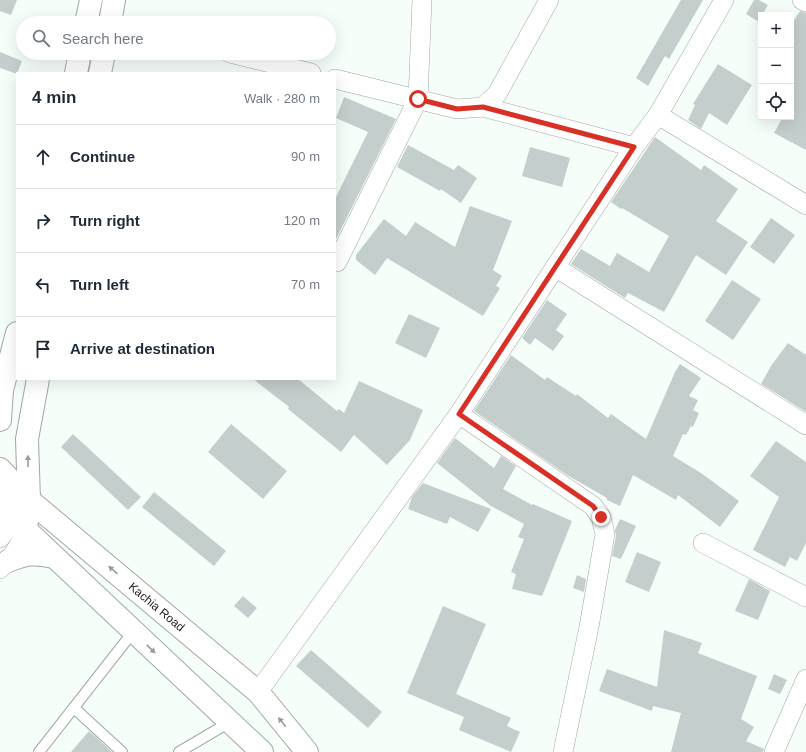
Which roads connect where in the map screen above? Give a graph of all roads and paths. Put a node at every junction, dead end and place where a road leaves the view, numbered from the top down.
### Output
1 (91, 0) edge
2 (114, 0) edge
3 (422, 0) edge
4 (549, 0) edge
5 (724, 0) edge
6 (802, 0) edge
7 (806, 2) edge
8 (88, 16) edge
9 (113, 16) edge
10 (79, 60) edge
11 (103, 60) edge
12 (258, 60) edge
13 (76, 72) edge
14 (100, 72) edge
15 (307, 72) edge
16 (336, 79) edge
17 (418, 99) junction
18 (483, 107) junction
19 (658, 115) junction
20 (634, 147) junction
21 (806, 205) edge
22 (337, 262) dead end
23 (555, 267) junction
24 (16, 337) edge
25 (38, 380) edge
26 (1, 391) edge
27 (459, 414) junction
28 (0, 420) edge
29 (806, 425) edge
30 (0, 469) edge
31 (0, 477) edge
32 (29, 500) junction
33 (13, 520) edge
34 (0, 538) edge
35 (703, 543) dead end
36 (54, 557) junction
37 (4, 565) edge
38 (806, 597) edge
39 (133, 632) junction
40 (806, 678) edge
41 (258, 692) junction
42 (74, 708) junction
43 (230, 722) junction
44 (40, 752) edge
45 (122, 752) edge
46 (179, 752) edge
47 (262, 752) edge
48 (307, 752) edge
49 (563, 752) edge
50 (774, 752) edge

1 - 8 main road
2 - 9 main road
3 - 17 street
4 - 18 street
5 - 19 street
6 - 7 street
10 - 13 main road
11 - 14 main road
12 - 15 street
16 - 17 street
17 - 18 street
17 - 22 street
18 - 20 street
19 - 20 street
19 - 21 street
20 - 23 street
23 - 27 street
23 - 29 street
24 - 26 main road
32 -> 25 main road
26 - 28 main road
27 - 41 street
27 - 49 street
30 - 32 main road, Kachia Road
31 - 33 main road
32 - 33 main road
41 -> 32 main road, Kachia Road
33 - 34 street
33 - 36 main road
33 - 37 street
35 - 38 street
36 - 37 main road
36 - 39 main road
39 - 42 lane
39 -> 43 main road
40 - 50 street
48 -> 41 main road, Kachia Road
42 - 44 lane
42 - 45 lane
43 - 46 lane
43 - 47 main road

